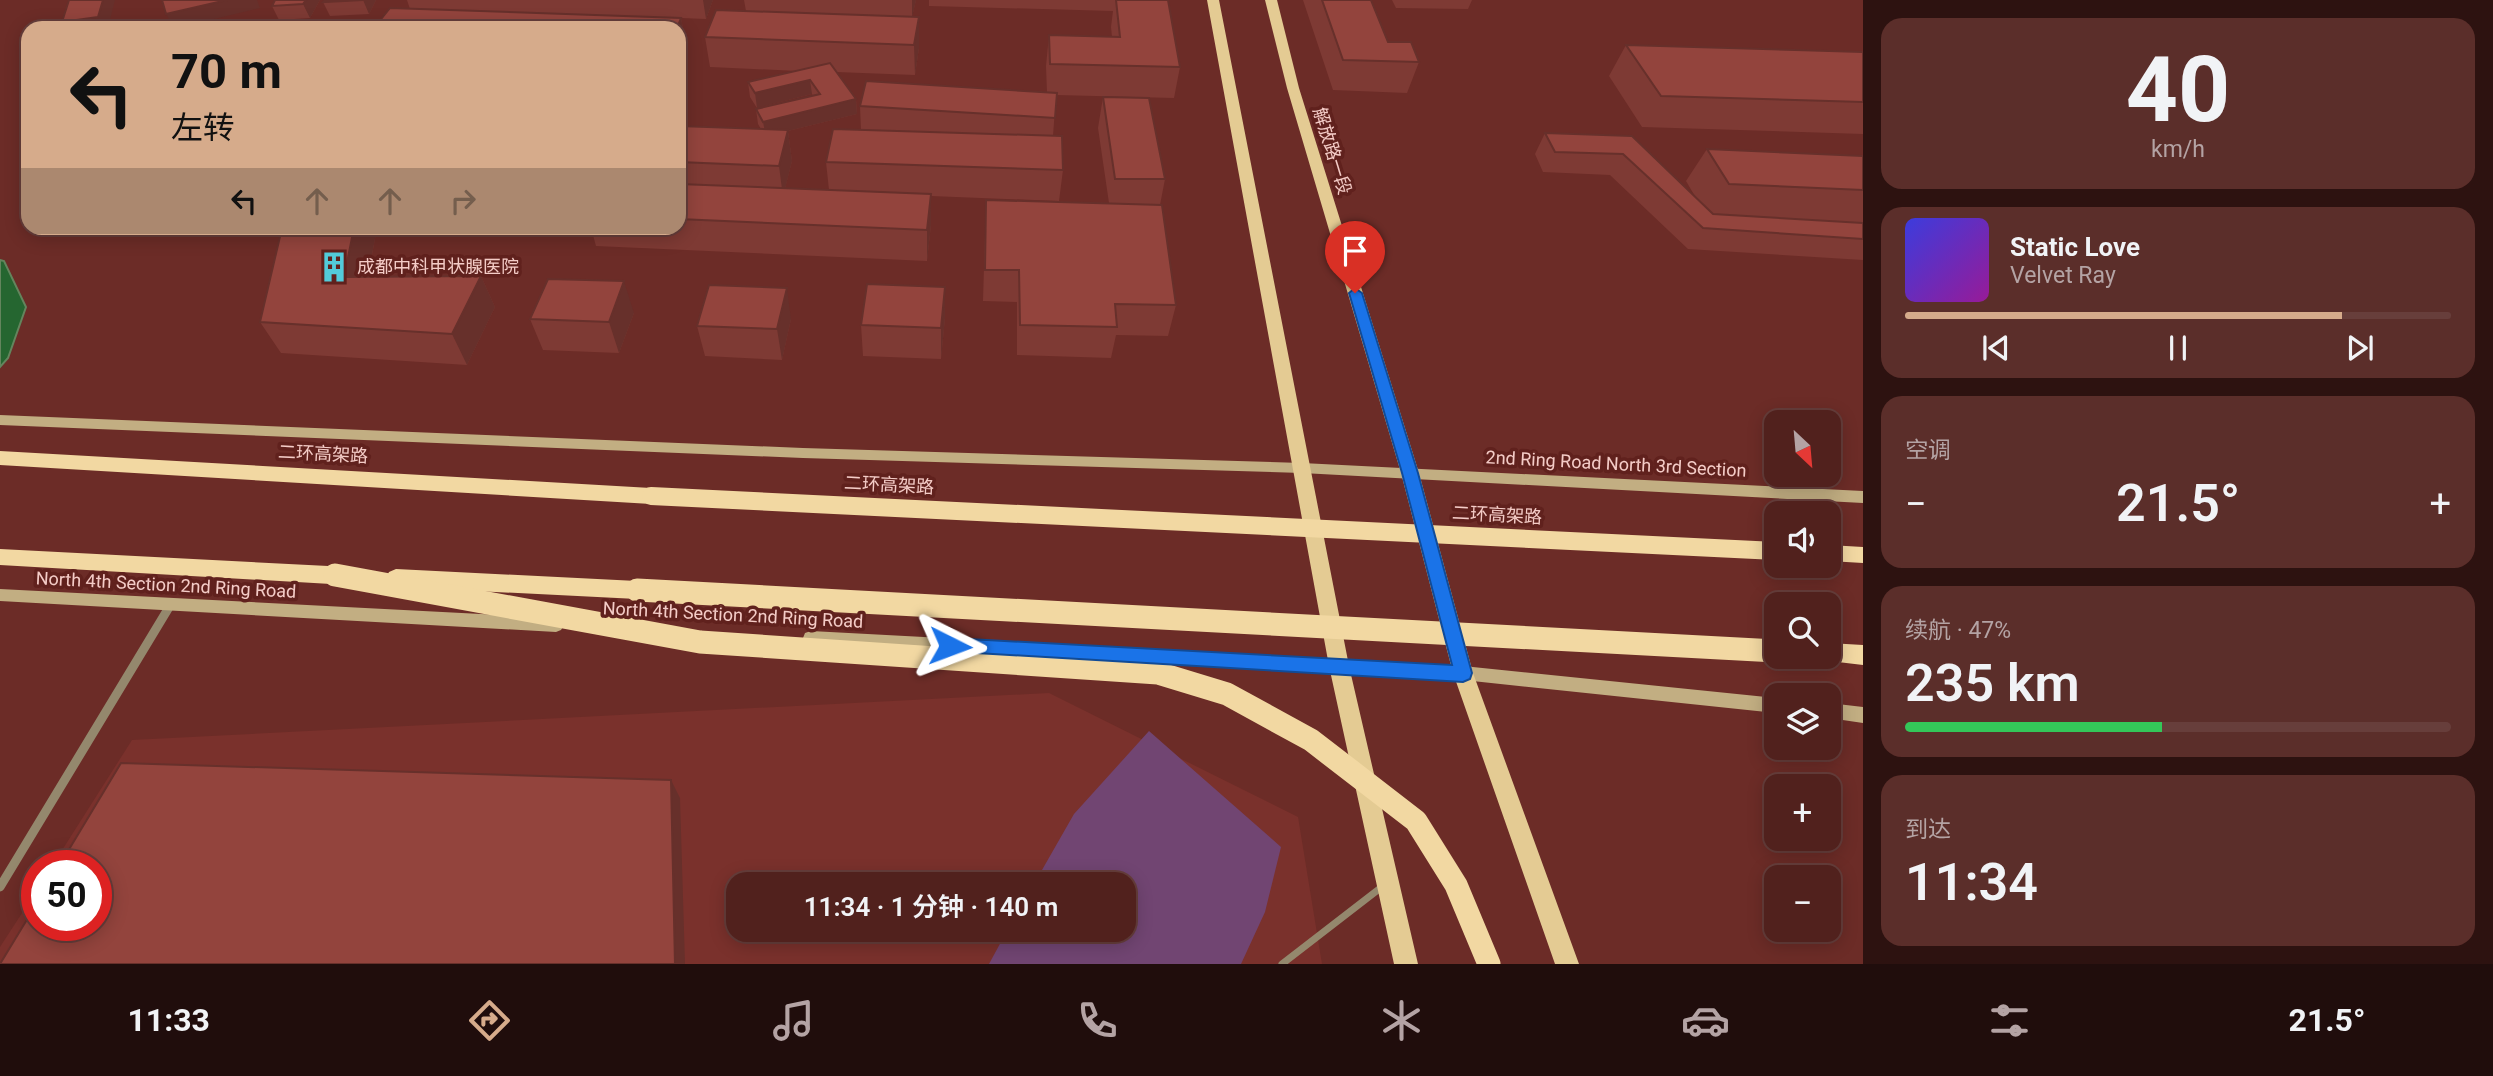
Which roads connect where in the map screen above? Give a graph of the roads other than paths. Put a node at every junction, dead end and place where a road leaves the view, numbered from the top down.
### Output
1 (1213, 0) edge
2 (1271, 0) edge
3 (7, 421) edge
4 (0, 458) edge
5 (1302, 468) junction
6 (1410, 473) junction
7 (1863, 497) edge
8 (1764, 550) edge
9 (1841, 554) edge
10 (1863, 555) edge
11 (0, 557) edge
12 (335, 575) junction
13 (0, 595) edge
14 (172, 604) junction
15 (1764, 650) edge
16 (1841, 654) edge
17 (1863, 655) edge
18 (1339, 666) junction
19 (1463, 673) junction
20 (1764, 705) edge
21 (1841, 712) edge
22 (1863, 715) edge
23 (1387, 883) junction
24 (0, 887) edge
25 (1282, 964) edge
26 (1406, 964) edge
27 (1489, 964) edge
28 (1567, 964) edge

1 - 5 main road
2 - 6 main road, 解放路一段
3 - 5 main road
4 - 8 highway, 二环高架路, bridge
5 - 6 main road
5 - 18 main road
6 - 7 main road, 2nd Ring Road North 3rd Section
6 - 19 main road, 解放路一段
9 - 10 highway
11 - 12 highway
12 - 15 highway, bridge
12 - 27 highway, bridge
13 - 14 main road, North 4th Section 2nd Ring Road
14 - 18 main road, North 4th Section 2nd Ring Road
14 - 24 street
16 - 17 highway
18 - 19 main road, North 4th Section 2nd Ring Road
18 - 23 main road
19 - 20 main road
19 - 28 main road, 解放路一段
21 - 22 main road
23 - 25 street
23 - 26 main road

